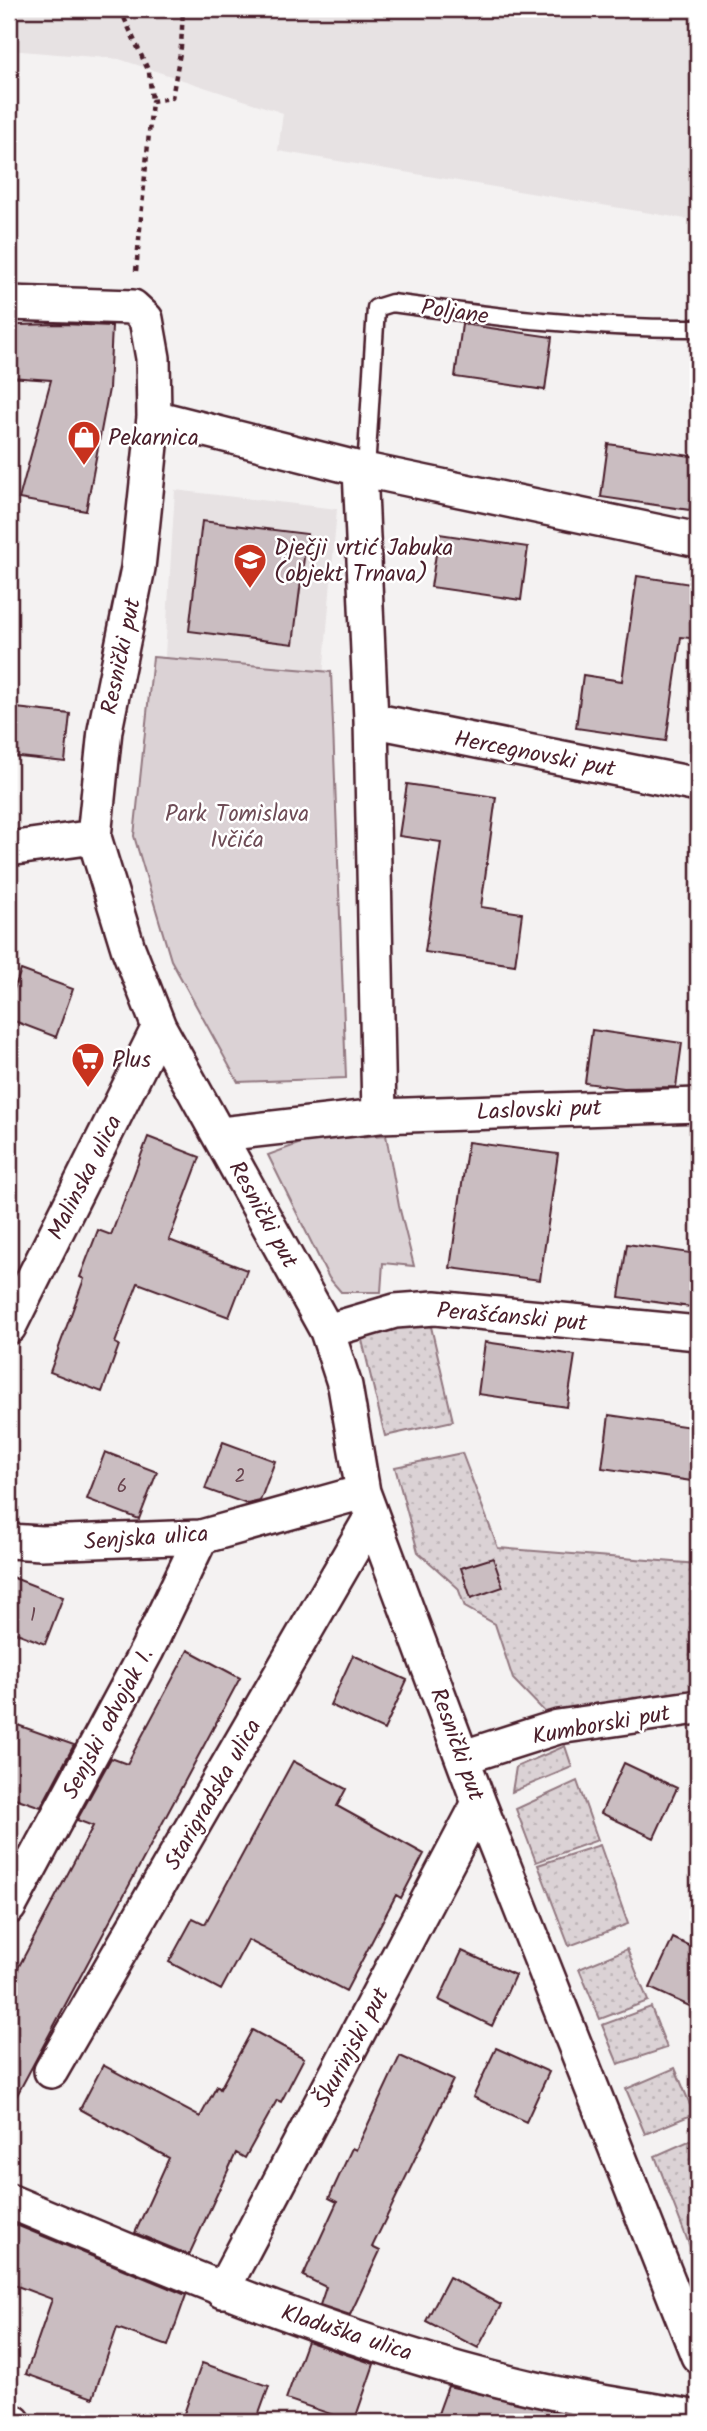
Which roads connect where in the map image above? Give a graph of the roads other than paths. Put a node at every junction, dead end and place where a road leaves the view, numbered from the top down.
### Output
1 (9, 303) edge
2 (698, 328) edge
3 (154, 418) junction
4 (360, 469) junction
5 (698, 540) edge
6 (371, 720) junction
7 (698, 785) edge
8 (94, 836) junction
9 (9, 849) edge
10 (159, 1027) junction
11 (698, 1105) edge
12 (379, 1116) junction
13 (221, 1134) junction
14 (9, 1327) edge
15 (327, 1331) junction
16 (698, 1333) edge
17 (367, 1504) junction
18 (201, 1537) junction
19 (9, 1541) edge
20 (698, 1707) edge
21 (464, 1757) junction
22 (479, 1803) junction
23 (9, 1907) edge
24 (51, 2071) dead end
25 (9, 2201) edge
26 (222, 2291) junction
27 (698, 2356) edge
28 (698, 2418) edge
29 (9, 2420) edge
30 (15, 2422) edge

1 - 3 street, Resnički put
2 - 4 lane, Poljane
3 - 4 street
3 - 8 street, Resnički put
4 - 5 street
4 - 6 street
6 - 7 street, Hercegnovski put
6 - 12 street
8 - 9 street
8 - 10 street, Resnički put
10 - 13 street, Resnički put
10 - 14 street, Malinska ulica
11 - 12 street, Laslovski put
12 - 13 street, Resnički put
13 - 15 street, Resnički put
15 - 16 street, Perašćanski put
15 - 17 street, Resnički put
17 - 18 street, Senjska ulica
17 - 21 street, Resnički put
17 - 24 street, Starigradska ulica
18 - 19 street, Senjska ulica
18 - 23 street, Senjski odvojak I.
20 - 21 street, Kumborski put
21 - 22 street, Resnički put
22 - 26 street, Škurinjski put
22 - 27 street, Resnički put
25 - 26 street, Kladuška ulica
26 - 28 street, Kladuška ulica
29 - 30 street

